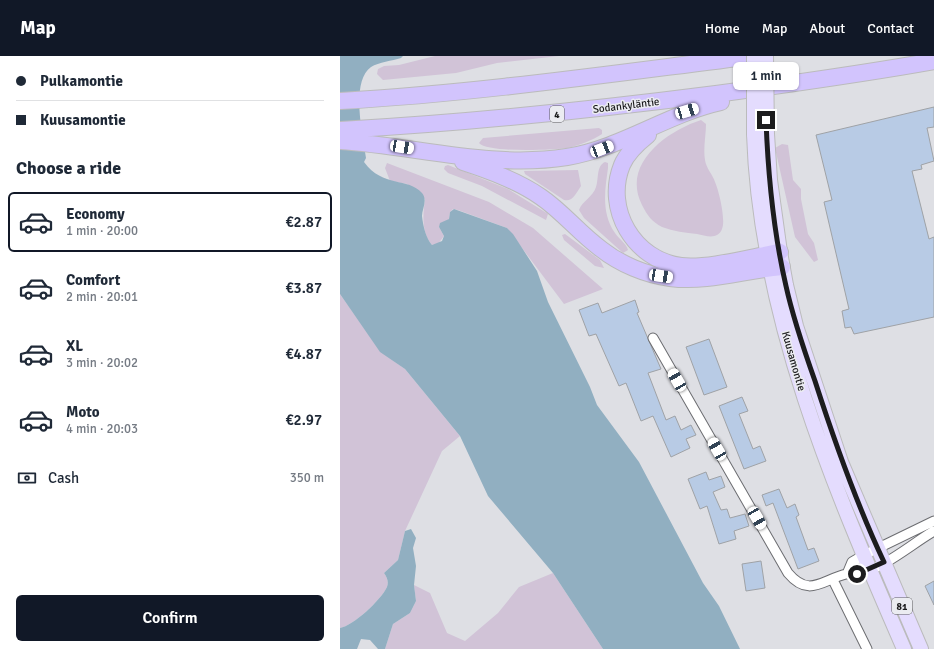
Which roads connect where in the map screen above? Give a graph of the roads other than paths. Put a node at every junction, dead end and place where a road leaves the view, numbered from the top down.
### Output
1 (754, 56) edge
2 (766, 56) edge
3 (934, 61) edge
4 (735, 91) junction
5 (340, 101) edge
6 (658, 126) junction
7 (340, 130) edge
8 (760, 134) junction
9 (340, 141) edge
10 (437, 153) junction
11 (775, 260) junction
12 (654, 338) dead end
13 (934, 521) edge
14 (934, 532) edge
15 (877, 548) junction
16 (864, 555) junction
17 (884, 562) junction
18 (870, 569) junction
19 (847, 574) junction
20 (833, 580) junction
21 (867, 649) edge
22 (904, 649) edge
23 (921, 649) edge

1 - 5 highway
1 - 8 main road, Kuusamontie / 81, bridge
2 - 8 main road, Kuusamontie / 81, bridge
3 - 4 highway, Sodankyläntie / 4
4 - 6 highway
4 - 7 highway, Sodankyläntie / 4
6 - 10 highway
6 - 11 highway
8 - 11 main road, Kuusamontie / 81
9 - 10 highway
10 - 11 highway
11 - 15 main road, Kuusamontie / 81
11 - 16 main road, Kuusamontie / 81
12 - 20 street
13 - 15 street
14 - 17 street
15 - 16 street
15 - 17 main road, Kuusamontie / 81
16 - 18 main road, Kuusamontie / 81
16 - 19 street
17 - 18 street
17 - 23 main road, Kuusamontie / 81
18 - 19 street
18 - 22 main road, Kuusamontie / 81
19 - 20 street
20 - 21 street

